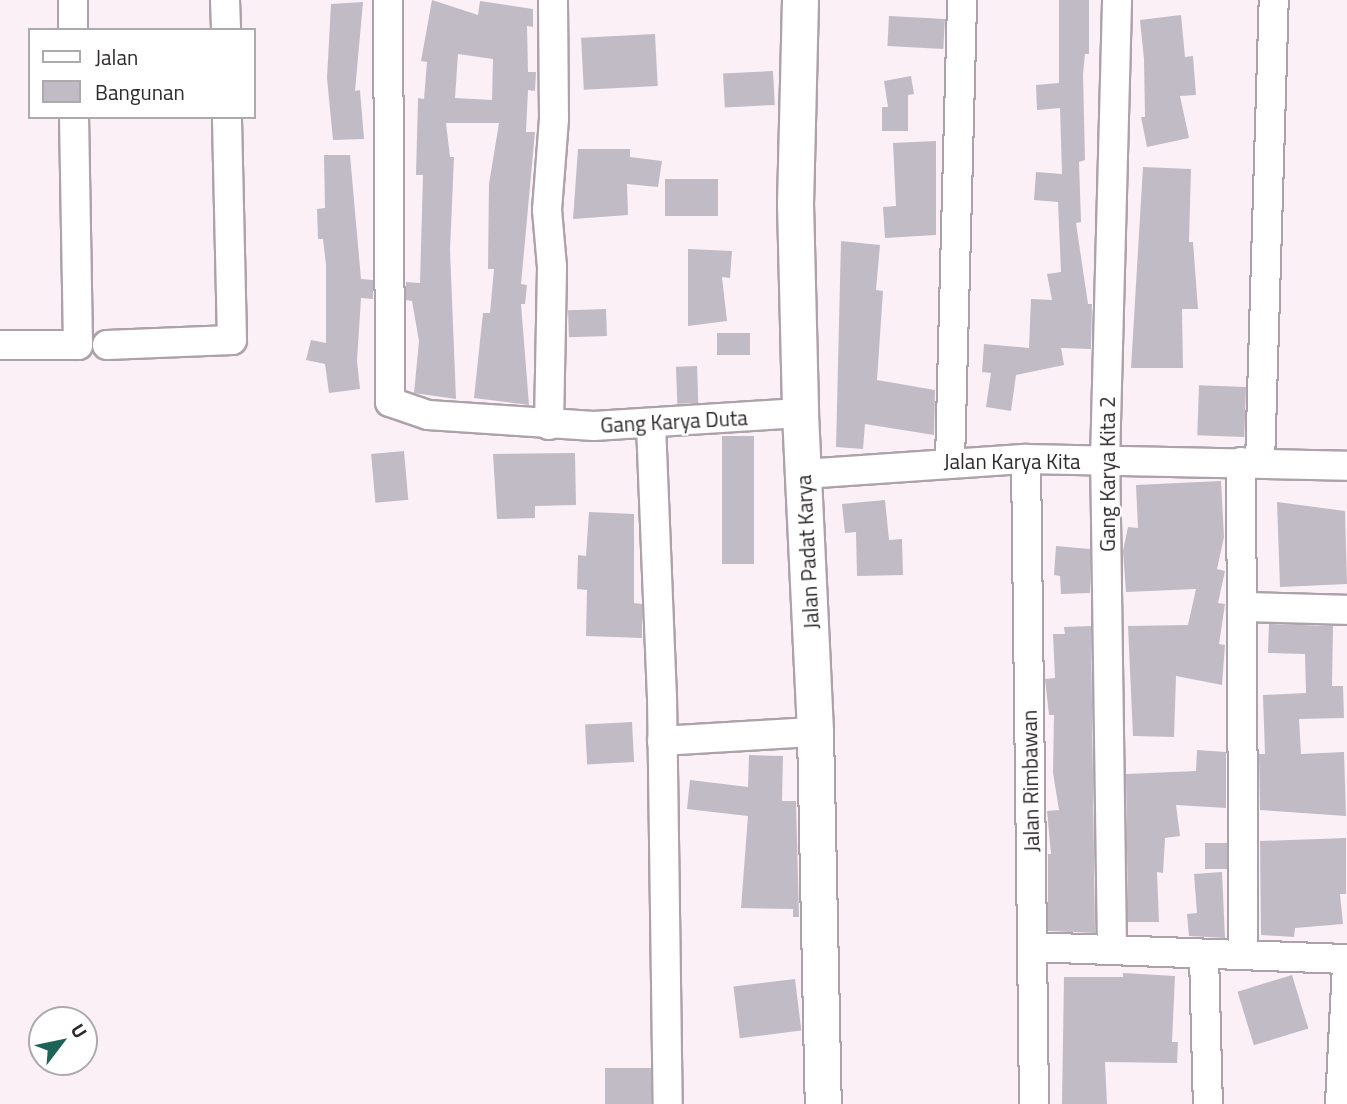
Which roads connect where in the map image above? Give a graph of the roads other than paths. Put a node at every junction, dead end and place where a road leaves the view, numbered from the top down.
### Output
1 (73, 0) edge
2 (225, 0) edge
3 (388, 0) edge
4 (553, 0) edge
5 (800, 0) edge
6 (962, 0) edge
7 (1117, 0) edge
8 (1274, 0) edge
9 (73, 28) edge
10 (226, 28) edge
11 (74, 119) edge
12 (227, 119) edge
13 (0, 345) edge
14 (107, 345) dead end
15 (800, 413) junction
16 (549, 425) junction
17 (650, 425) junction
18 (1026, 459) junction
19 (950, 461) junction
20 (1105, 461) junction
21 (1250, 462) junction
22 (1347, 466) edge
23 (804, 474) junction
24 (1242, 607) junction
25 (1347, 610) edge
26 (815, 732) junction
27 (662, 741) junction
28 (1032, 947) junction
29 (1112, 949) junction
30 (1205, 955) junction
31 (1244, 955) junction
32 (1347, 959) edge
33 (1347, 967) edge
34 (668, 1104) edge
35 (823, 1104) edge
36 (1034, 1104) edge
37 (1208, 1104) edge
38 (1340, 1104) edge

1 - 9 street
2 - 10 street
3 - 16 street, Gang Karya Duta
4 - 16 street
5 - 15 street, Jalan Padat Karya
6 - 19 street
7 - 20 street, Gang Karya Kita 2
8 - 21 street
11 - 13 street
12 - 14 street
15 - 17 street, Gang Karya Duta
15 - 23 street, Jalan Padat Karya
16 - 17 street, Gang Karya Duta
17 - 27 street
18 - 19 street, Jalan Karya Kita
18 - 20 street, Jalan Karya Kita
18 - 28 street, Jalan Rimbawan
19 - 23 street, Jalan Karya Kita
20 - 21 street, Jalan Karya Kita
20 - 29 street, Gang Karya Kita 2
21 - 22 street, Jalan Karya Kita
21 - 24 street
23 - 26 street, Jalan Padat Karya
24 - 25 street
24 - 31 street
26 - 27 street
26 - 35 street, Jalan Padat Karya
27 - 34 street
28 - 29 street
28 - 36 street, Jalan Rimbawan
29 - 30 street
30 - 31 street
30 - 37 street
31 - 32 street
33 - 38 street

